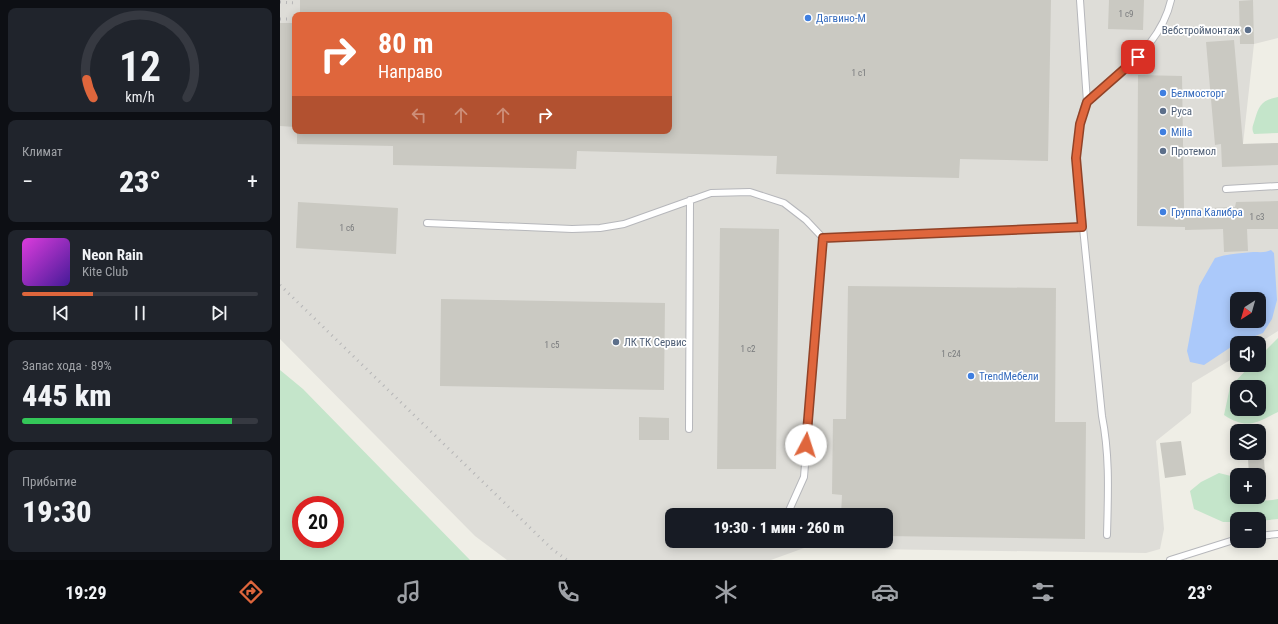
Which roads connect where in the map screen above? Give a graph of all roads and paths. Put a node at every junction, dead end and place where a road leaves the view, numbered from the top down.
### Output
1 (1080, 0) edge
2 (1171, 0) edge
3 (1087, 102) junction
4 (1278, 186) edge
5 (1226, 189) dead end
6 (690, 200) junction
7 (427, 224) dead end
8 (1082, 227) junction
9 (823, 238) junction
10 (689, 429) dead end
11 (790, 508) edge
12 (1278, 534) edge
13 (1107, 535) dead end
14 (1266, 535) edge
15 (1230, 541) edge
16 (1170, 560) edge

1 - 3 lane
2 - 3 lane
3 - 8 lane
4 - 5 lane
6 - 7 lane
6 - 9 lane
6 - 10 lane
8 - 9 lane
8 - 13 lane
9 - 11 lane
12 - 14 lane
15 - 16 lane

